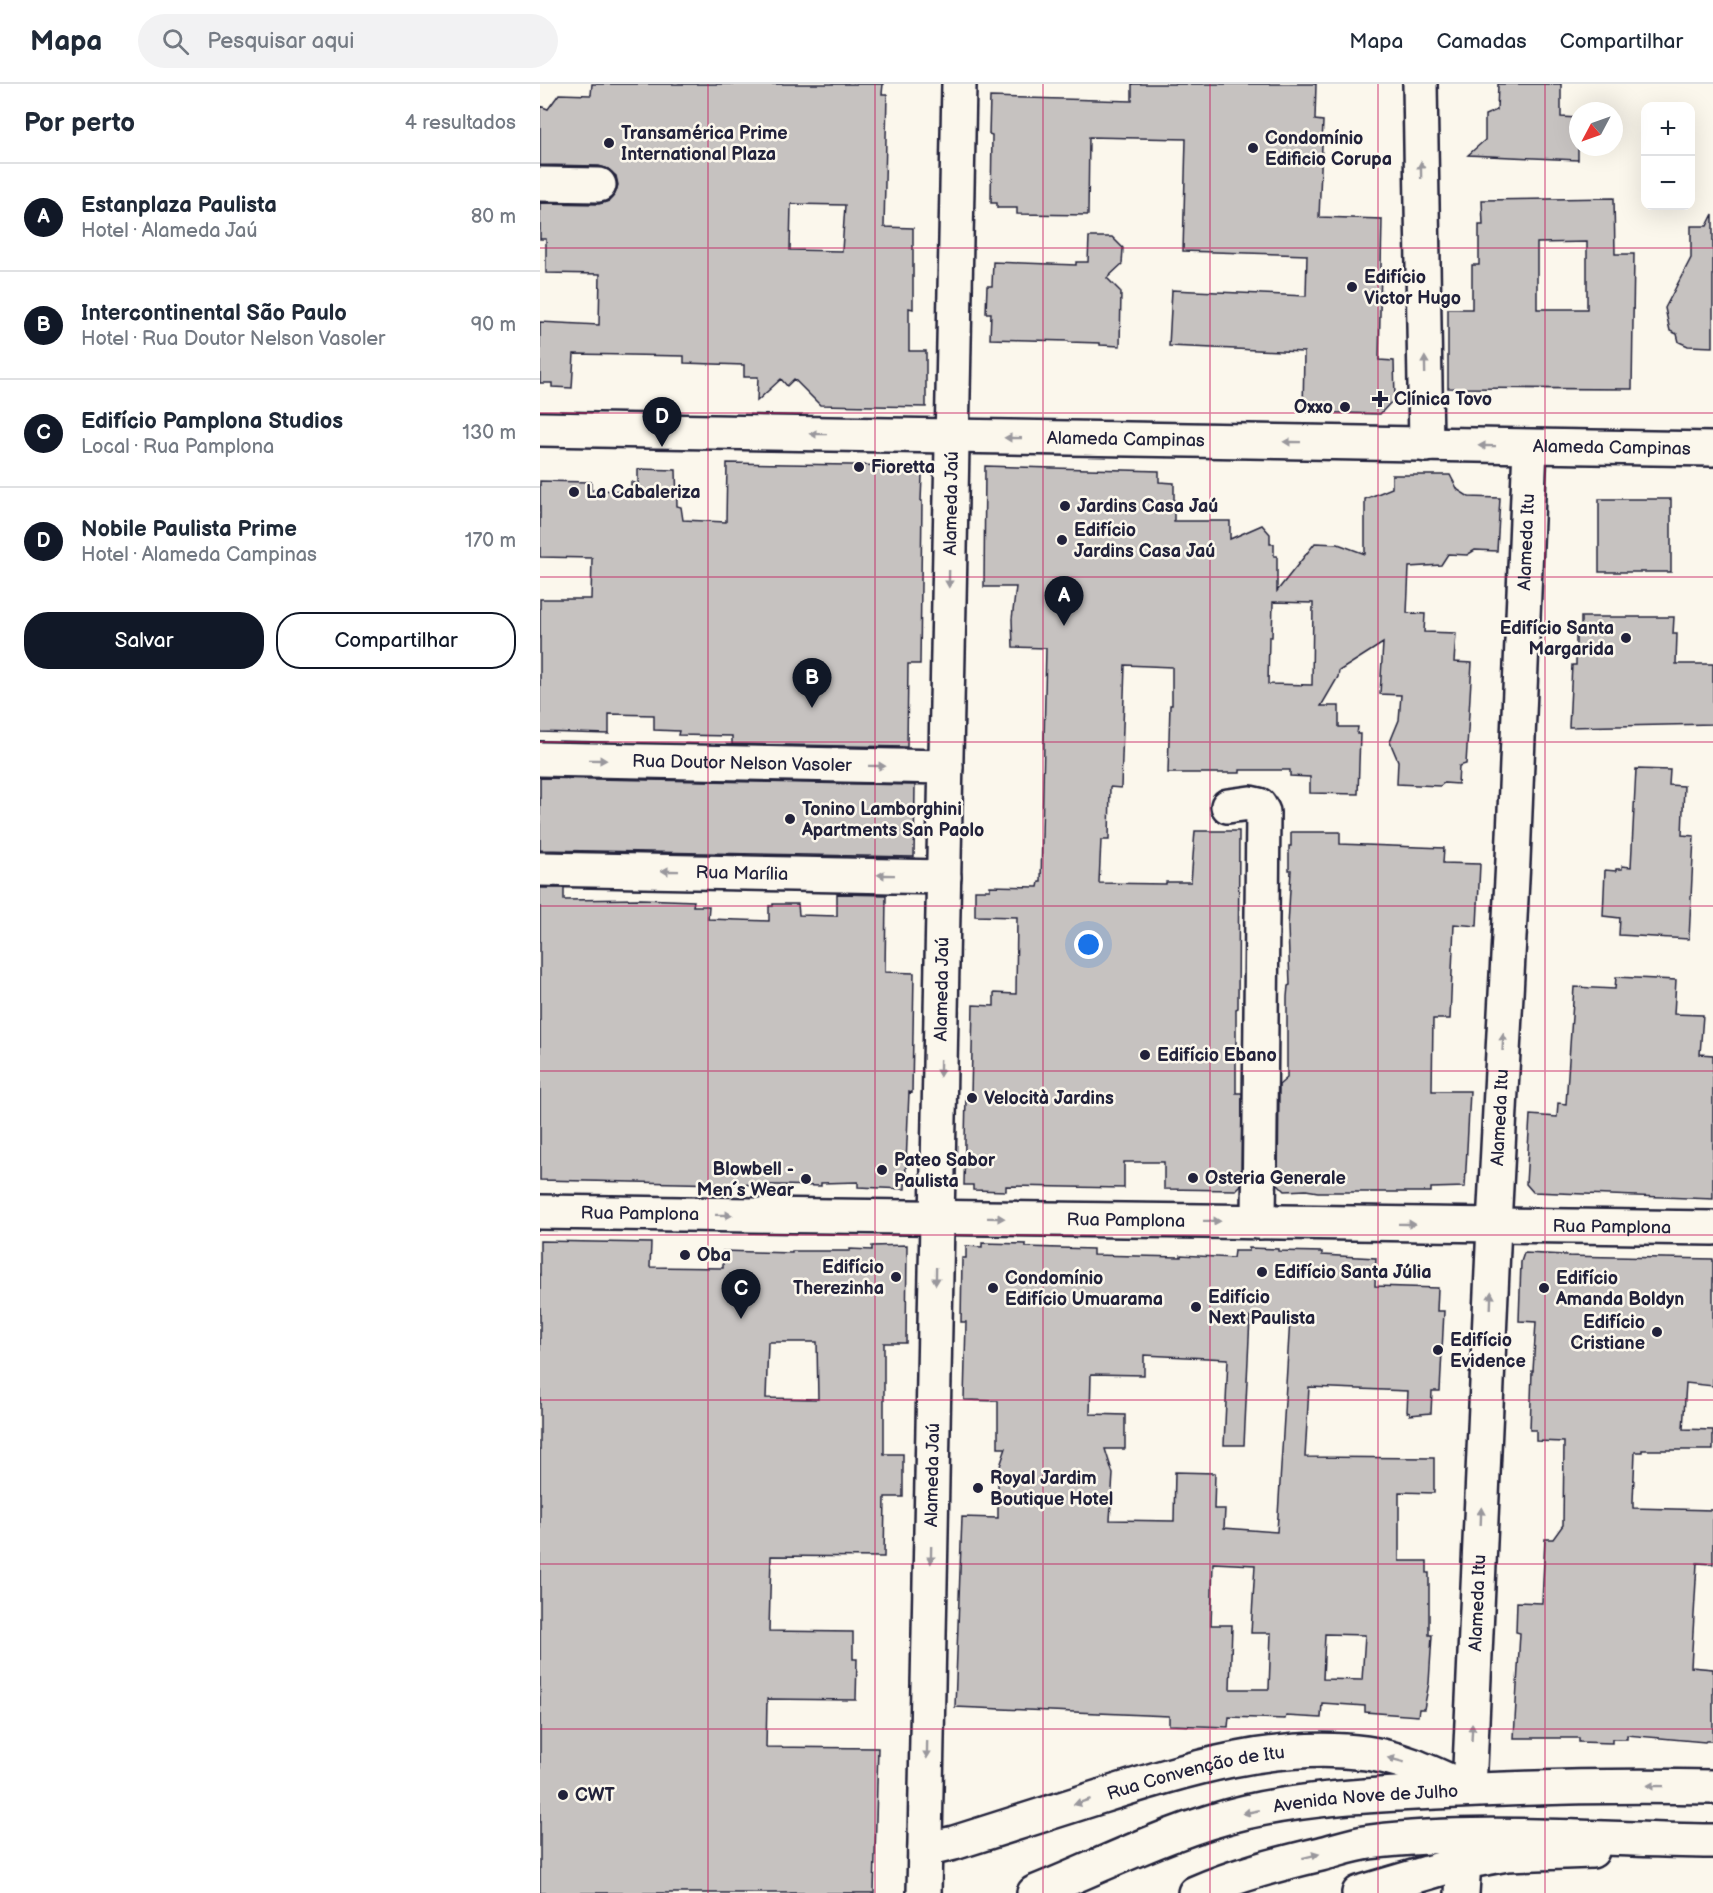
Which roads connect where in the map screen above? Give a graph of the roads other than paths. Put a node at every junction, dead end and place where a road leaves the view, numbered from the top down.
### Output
1 (959, 84) edge
2 (1420, 84) edge
3 (540, 184) edge
4 (599, 185) dead end
5 (540, 429) edge
6 (952, 436) junction
7 (1426, 445) junction
8 (1530, 447) junction
9 (1713, 449) edge
10 (540, 759) edge
11 (946, 767) junction
12 (1228, 806) dead end
13 (540, 869) edge
14 (944, 877) junction
15 (540, 1212) edge
16 (937, 1217) junction
17 (1259, 1221) junction
18 (1494, 1225) junction
19 (1713, 1227) edge
20 (1713, 1786) edge
21 (1469, 1790) junction
22 (1637, 1840) junction
23 (1713, 1841) edge
24 (925, 1850) junction
25 (1463, 1878) edge
26 (924, 1893) edge
27 (1034, 1893) edge
28 (1195, 1893) edge
29 (1359, 1893) edge

1 - 6 street, Alameda Jaú
7 -> 2 street
3 - 4 street
6 -> 5 street, Alameda Campinas
7 -> 6 street, Alameda Campinas
6 -> 11 street, Alameda Jaú
8 -> 7 street, Alameda Campinas
8 - 9 street, Alameda Campinas
18 -> 8 street, Alameda Itu
10 -> 11 street, Rua Doutor Nelson Vasoler
11 - 14 street, Alameda Jaú
12 - 17 street
14 -> 13 street, Rua Marília
14 -> 16 street, Alameda Jaú
15 -> 16 street, Rua Pamplona
16 -> 17 street, Rua Pamplona
16 -> 24 street, Alameda Jaú
17 -> 18 street, Rua Pamplona
18 - 19 street, Rua Pamplona
21 -> 18 street, Alameda Itu
20 -> 21 street, Avenida Nove de Julho
21 -> 24 street, Rua Convenção de Itu
21 -> 27 street, Avenida Nove de Julho
22 - 23 street
22 - 25 street
28 -> 22 street
24 - 26 street, Alameda Jaú
25 - 29 street

